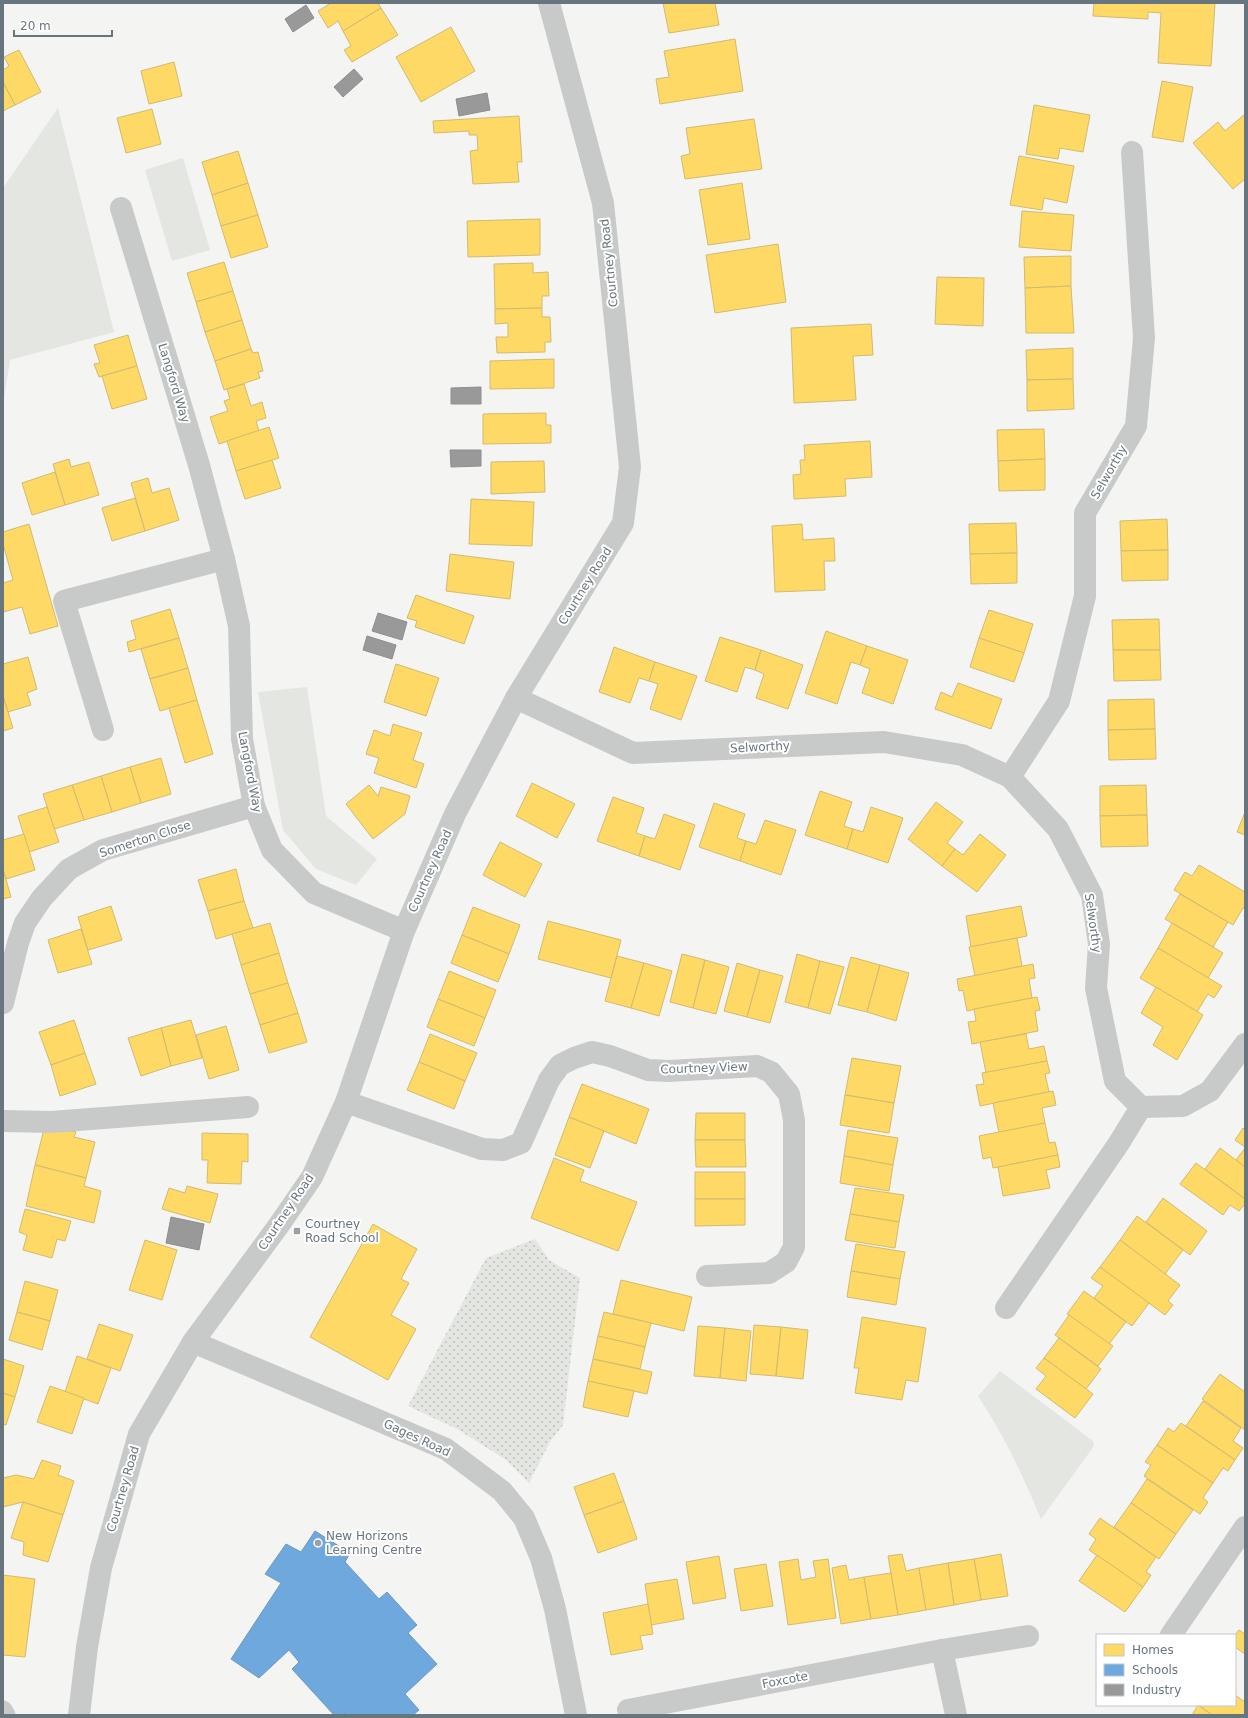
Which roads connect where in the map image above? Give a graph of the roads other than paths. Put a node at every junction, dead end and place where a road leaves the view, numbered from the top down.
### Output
1 (549, 3) edge
2 (1132, 152) dead end
3 (121, 208) dead end
4 (224, 559) junction
5 (516, 698) junction
6 (103, 730) dead end
7 (1010, 777) junction
8 (254, 806) junction
9 (404, 931) junction
10 (3, 1003) edge
11 (1245, 1044) edge
12 (346, 1102) junction
13 (248, 1107) dead end
14 (1141, 1107) junction
15 (3, 1121) edge
16 (707, 1276) dead end
17 (1006, 1308) dead end
18 (193, 1342) junction
19 (1245, 1527) edge
20 (1172, 1634) edge
21 (1028, 1636) dead end
22 (942, 1650) junction
23 (3, 1710) edge
24 (628, 1710) dead end
25 (6, 1715) edge
26 (79, 1715) edge
27 (576, 1715) edge
28 (956, 1715) edge

1 - 5 street, Courtney Road
2 - 7 street, Selworthy
3 - 4 street, Langford Way
4 - 6 street
4 - 8 street, Langford Way
5 - 7 street, Selworthy
5 - 9 street, Courtney Road
7 - 14 street, Selworthy
8 - 9 street, Langford Way
8 - 10 street, Somerton Close
9 - 12 street, Courtney Road
11 - 14 street
12 - 16 street, Courtney View
12 - 18 street, Courtney Road
13 - 15 street
14 - 17 street
18 - 26 street, Courtney Road
18 - 27 street, Gages Road
19 - 20 street
21 - 22 street, Foxcote
22 - 24 street, Foxcote
22 - 28 street
23 - 25 lane

